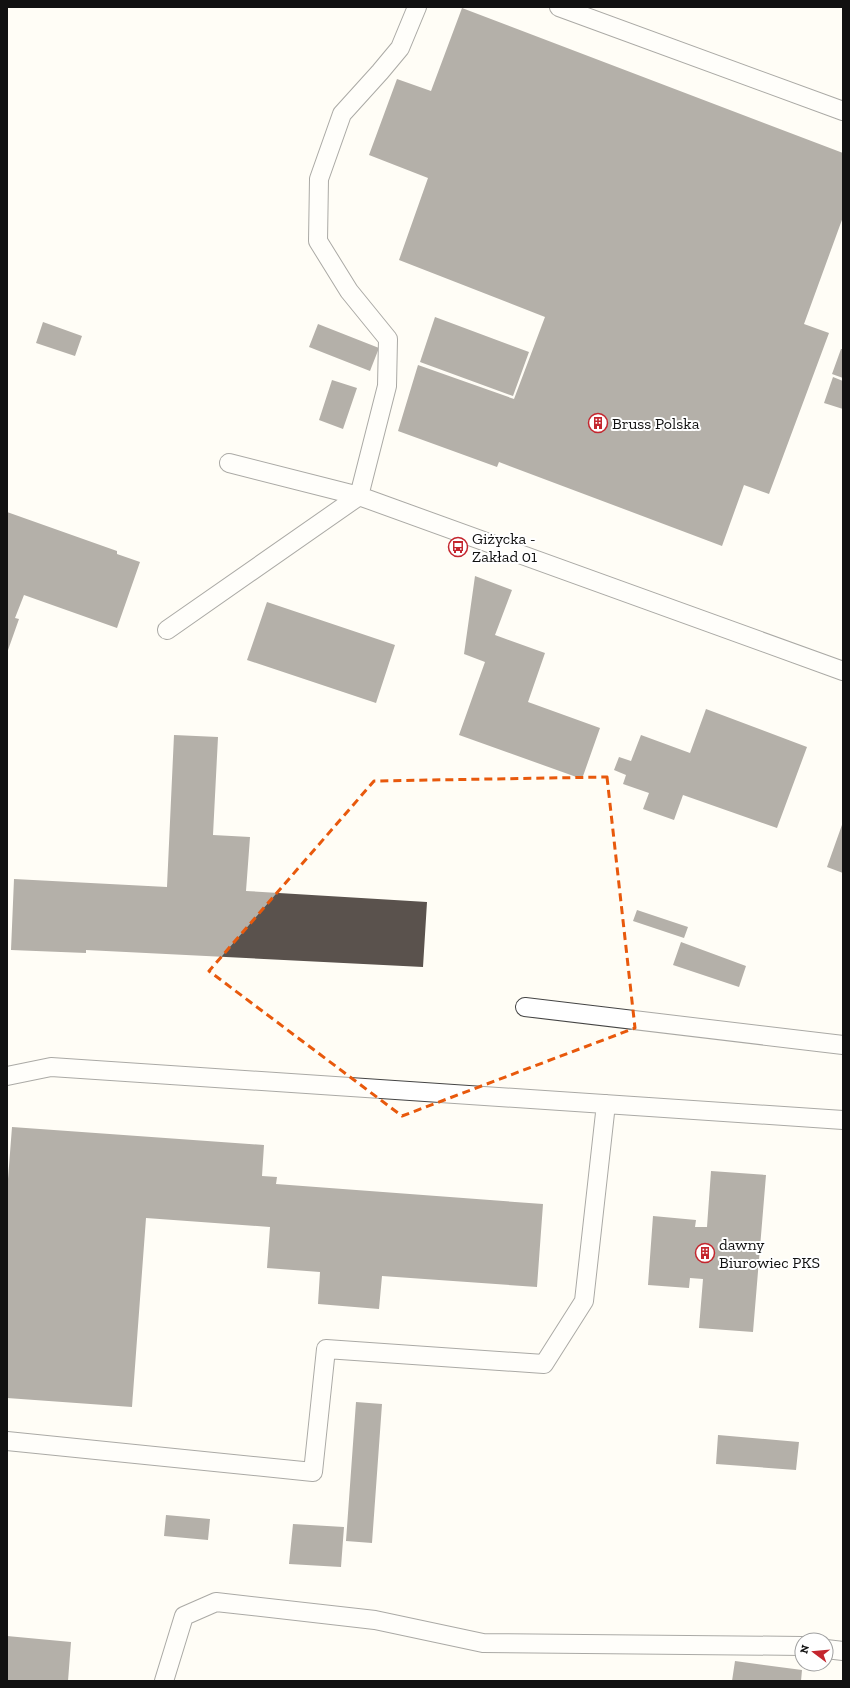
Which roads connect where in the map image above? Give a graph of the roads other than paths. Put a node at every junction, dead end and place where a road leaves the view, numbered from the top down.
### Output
1 (417, 7) edge
2 (559, 7) edge
3 (843, 111) edge
4 (229, 463) dead end
5 (359, 496) junction
6 (167, 630) dead end
7 (843, 671) edge
8 (525, 1007) dead end
9 (843, 1045) edge
10 (7, 1076) edge
11 (606, 1104) junction
12 (843, 1120) edge
13 (7, 1442) edge
14 (794, 1646) edge
15 (164, 1681) edge

1 - 5 lane
2 - 3 lane
4 - 5 lane
5 - 6 lane
5 - 7 lane
8 - 9 lane
10 - 11 lane
11 - 12 lane
11 - 13 lane
14 - 15 lane

